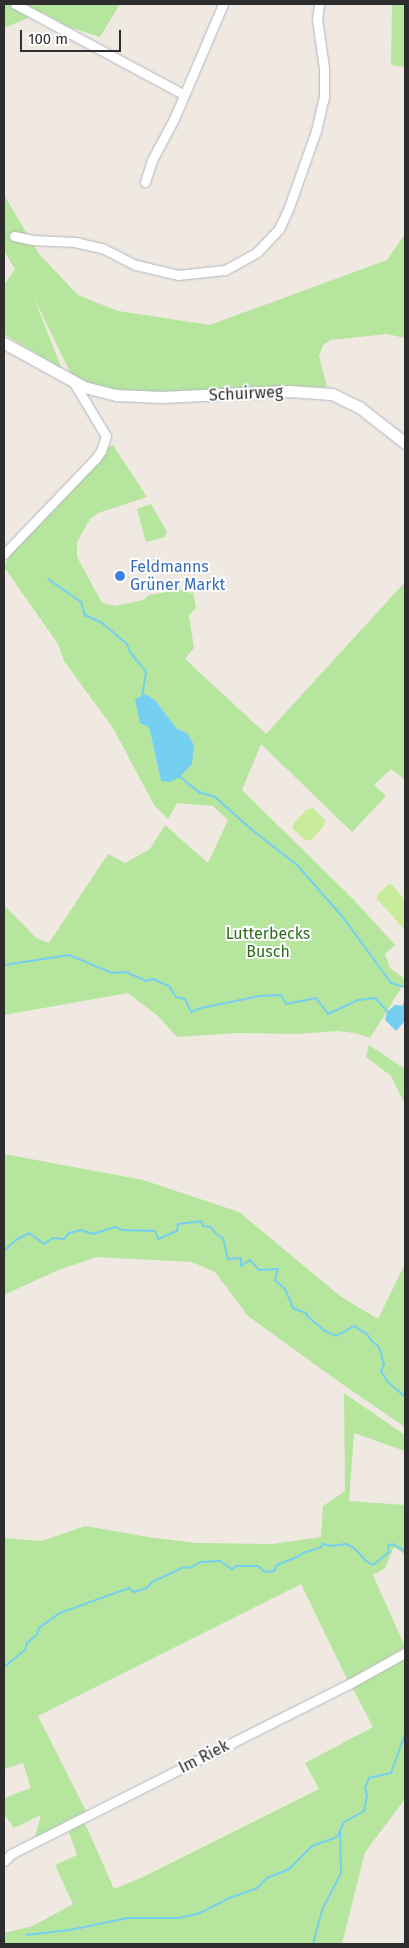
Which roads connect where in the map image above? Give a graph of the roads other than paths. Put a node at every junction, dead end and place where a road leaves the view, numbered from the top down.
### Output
1 (16, 4) edge
2 (223, 4) edge
3 (319, 4) edge
4 (183, 94) junction
5 (145, 182) dead end
6 (14, 236) dead end
7 (4, 343) edge
8 (73, 381) junction
9 (405, 443) edge
10 (4, 554) edge
11 (405, 1653) edge
12 (4, 1860) edge

1 - 4 street
2 - 4 street
3 - 6 street
4 - 5 street
7 - 8 main road, Schuirweg
8 - 9 main road, Schuirweg
8 - 10 street
11 - 12 street, Im Riek

